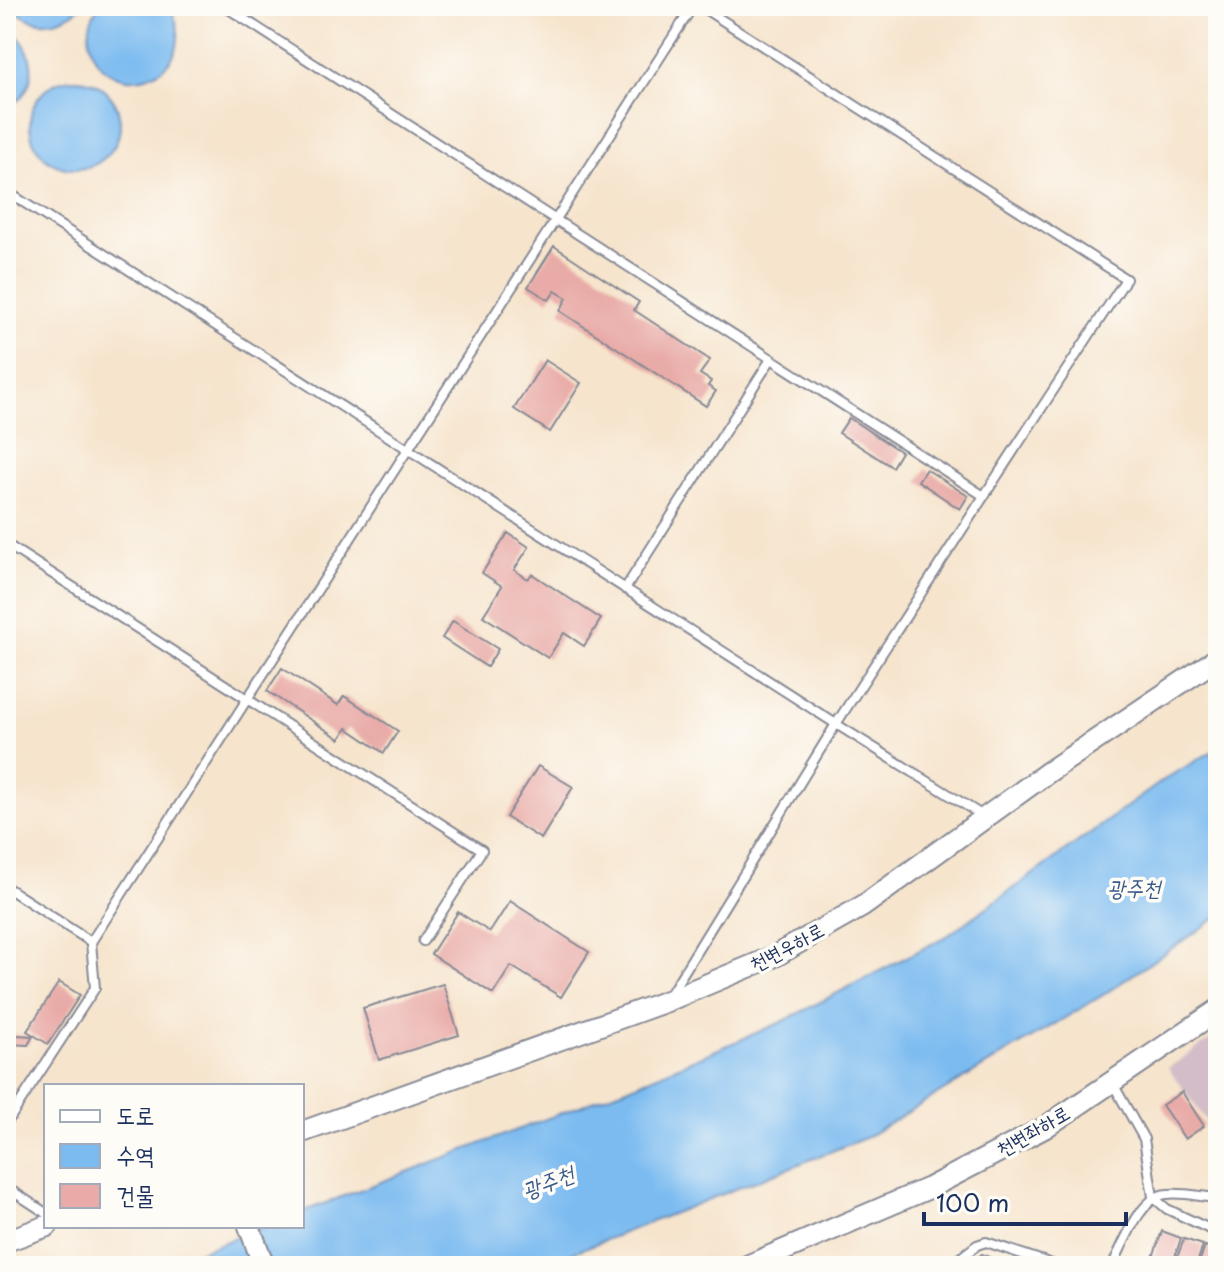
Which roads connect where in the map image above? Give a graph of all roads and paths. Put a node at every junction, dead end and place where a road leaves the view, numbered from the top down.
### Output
1 (224, 6) edge
2 (693, 6) edge
3 (700, 6) edge
4 (6, 191) edge
5 (555, 220) junction
6 (771, 359) junction
7 (408, 449) junction
8 (984, 496) junction
9 (6, 544) edge
10 (625, 589) junction
11 (1218, 658) edge
12 (247, 699) junction
13 (836, 724) junction
14 (988, 818) junction
15 (6, 887) edge
16 (423, 941) dead end
17 (91, 942) junction
18 (667, 1001) junction
19 (1218, 1010) edge
20 (1112, 1082) junction
21 (9, 1113) edge
22 (6, 1124) edge
23 (304, 1131) edge
24 (6, 1187) edge
25 (1153, 1197) junction
26 (1218, 1198) edge
27 (44, 1212) edge
28 (44, 1227) edge
29 (250, 1228) edge
30 (1218, 1233) edge
31 (6, 1241) edge
32 (264, 1266) edge
33 (747, 1266) edge
34 (950, 1266) edge
35 (1058, 1266) edge
36 (1112, 1266) edge

1 - 5 lane
2 - 5 lane
3 - 8 lane
4 - 7 lane
5 - 6 lane
5 - 7 lane
6 - 8 lane
6 - 10 lane
7 - 10 lane
7 - 12 lane
8 - 13 lane
9 - 12 lane
10 - 13 lane
11 - 14 street, 천변우하로
12 - 16 lane
12 - 17 lane
13 - 14 lane
13 - 18 lane
14 - 18 street, 천변우하로
15 - 17 lane
17 - 21 lane
18 - 23 street, 천변우하로
19 - 20 street, 천변좌하로
20 - 25 lane
20 - 33 street, 천변좌하로
21 - 22 lane
24 - 27 lane
25 - 26 lane
25 - 30 lane
25 - 36 lane
28 - 31 street
29 - 32 street
34 - 35 lane

